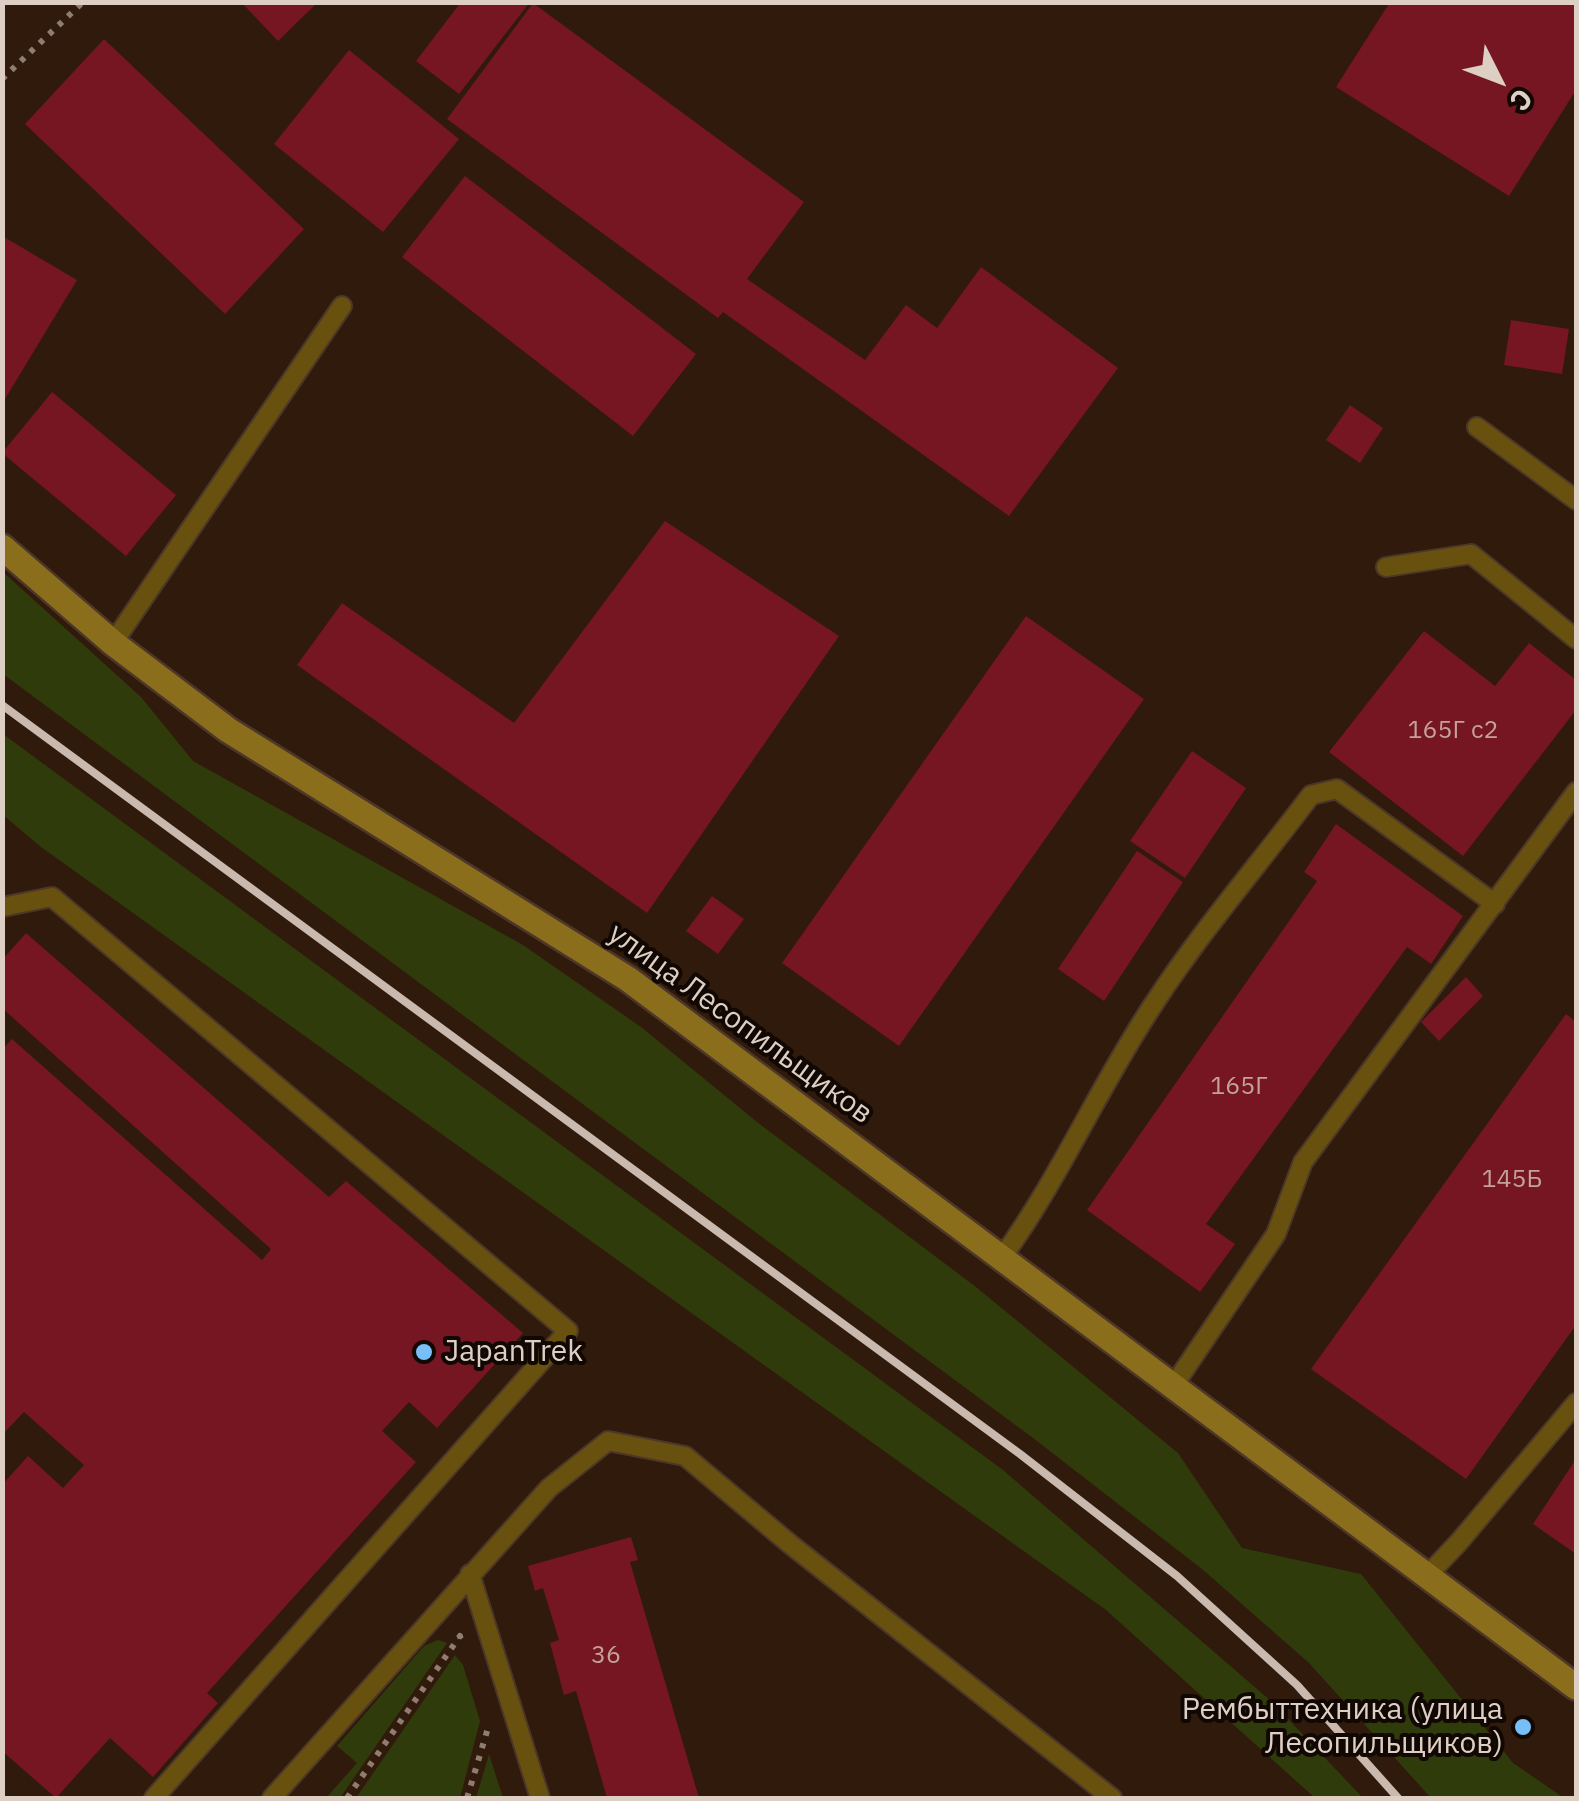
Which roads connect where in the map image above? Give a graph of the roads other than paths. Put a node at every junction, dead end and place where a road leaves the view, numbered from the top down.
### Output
1 (342, 306) dead end
2 (1477, 427) dead end
3 (1576, 500) edge
4 (2, 547) edge
5 (1386, 568) dead end
6 (1576, 639) edge
7 (113, 642) junction
8 (1576, 792) edge
9 (1495, 904) junction
10 (2, 907) edge
11 (1003, 1256) junction
12 (1174, 1385) junction
13 (1576, 1402) edge
14 (470, 1574) junction
15 (1426, 1577) junction
16 (1576, 1687) edge
17 (154, 1798) edge
18 (272, 1798) edge
19 (540, 1798) edge
20 (1112, 1798) edge

1 - 7 lane
2 - 3 lane
4 - 7 main road, улица Лесопильщиков
5 - 6 lane
7 - 11 main road, улица Лесопильщиков
8 - 9 lane
9 - 11 lane
9 - 12 lane
10 - 17 lane
11 - 12 main road, улица Лесопильщиков
12 - 15 main road, улица Лесопильщиков
13 - 15 lane
14 - 18 lane
14 - 19 lane
14 - 20 lane
15 - 16 main road, улица Лесопильщиков

